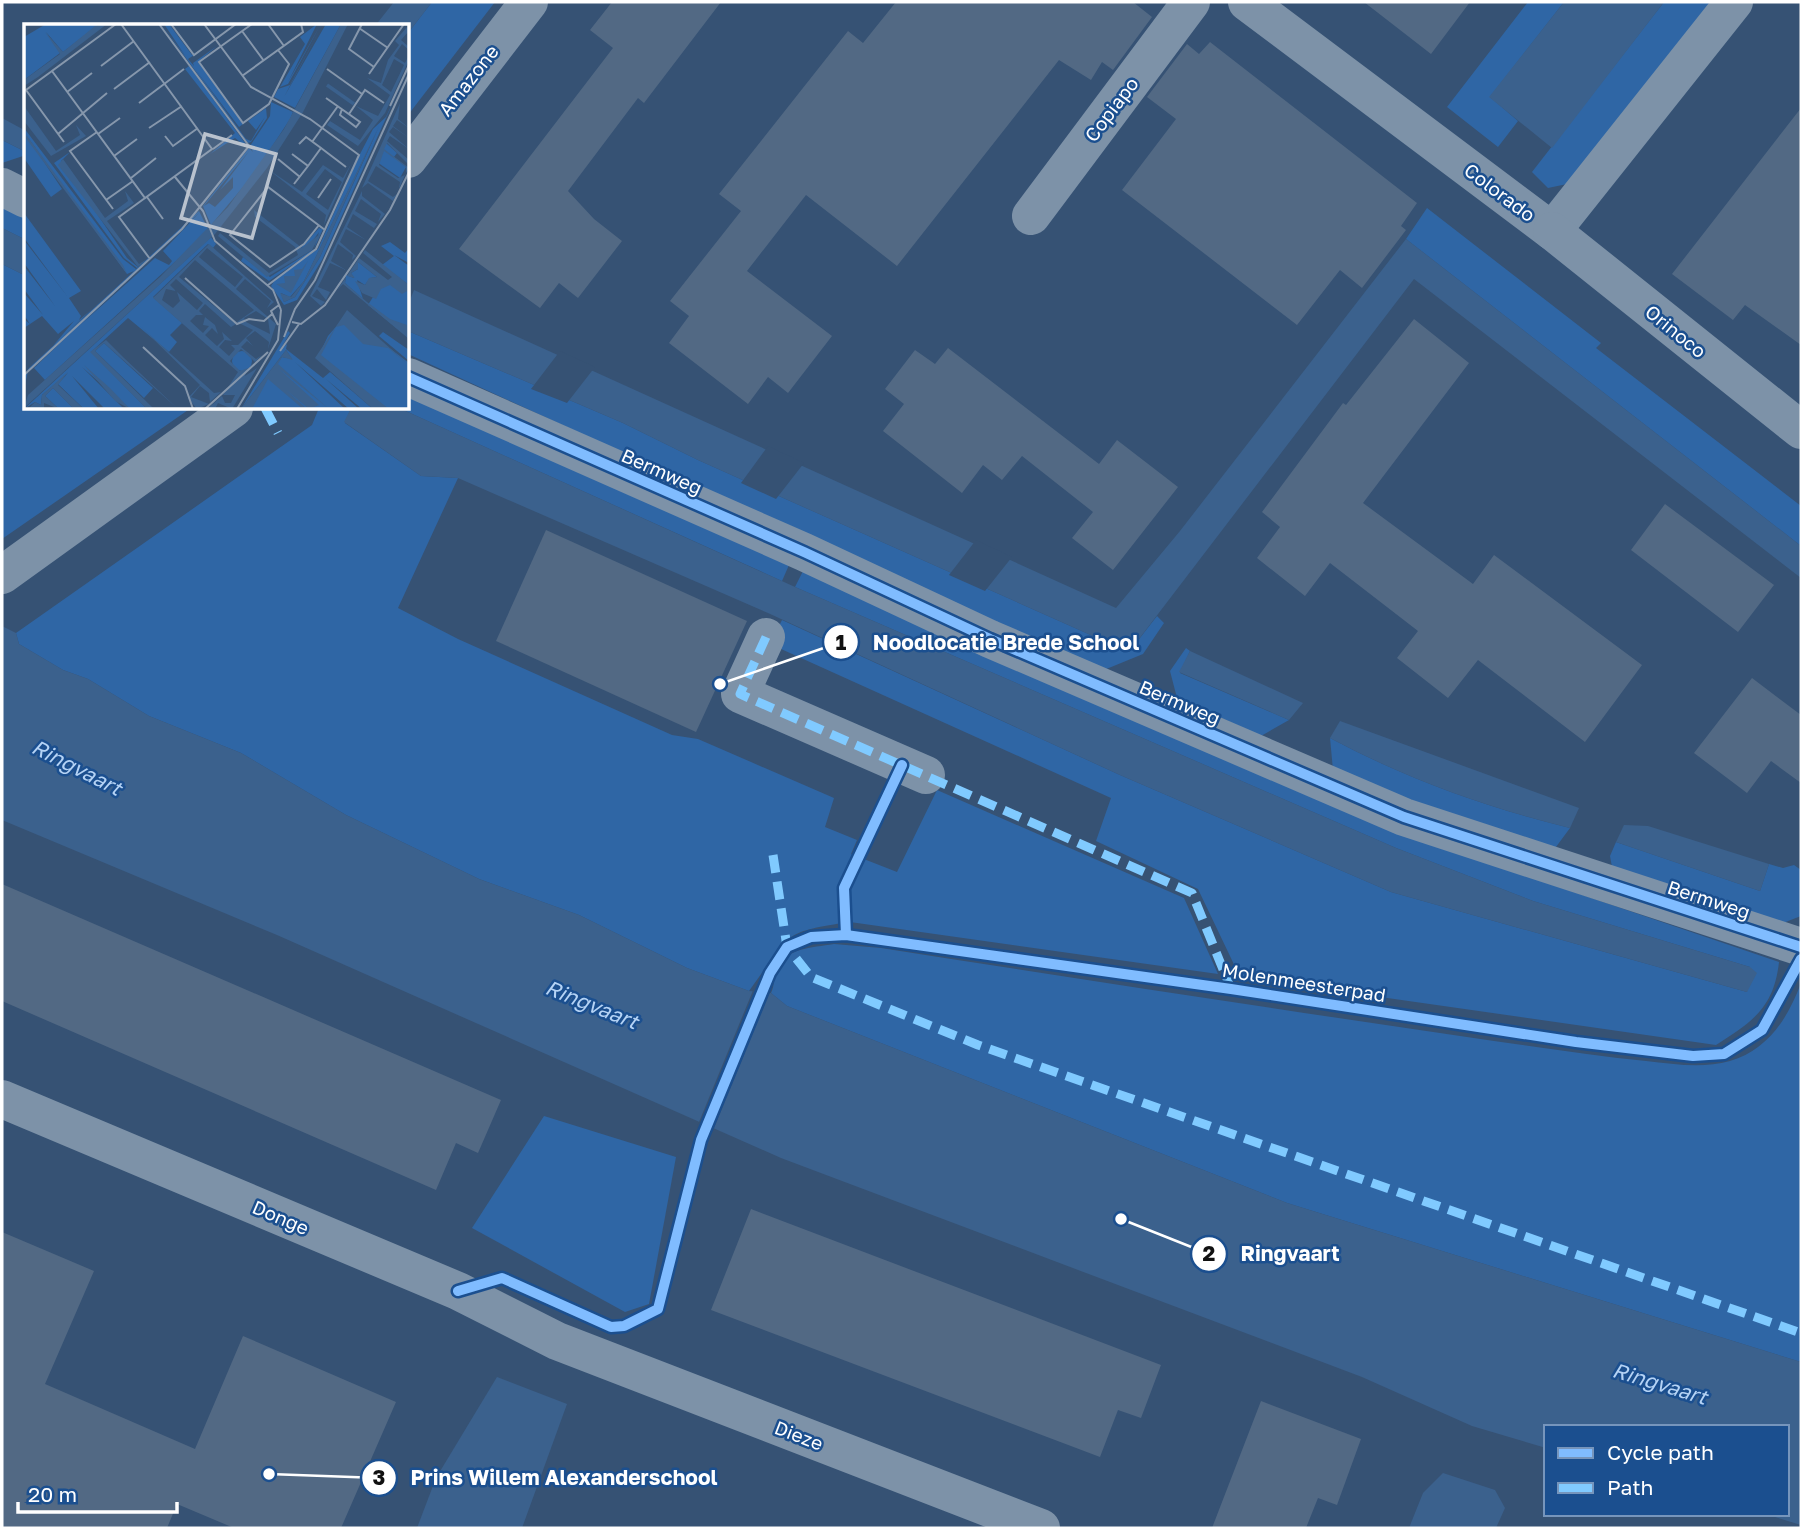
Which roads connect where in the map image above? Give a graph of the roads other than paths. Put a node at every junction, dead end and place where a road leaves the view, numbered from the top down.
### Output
1 (529, 2) edge
2 (1191, 2) edge
3 (1247, 2) edge
4 (1734, 2) edge
5 (410, 156) edge
6 (2, 187) edge
7 (24, 198) edge
8 (1031, 216) dead end
9 (1552, 231) junction
10 (410, 378) edge
11 (230, 410) edge
12 (1801, 430) edge
13 (2, 575) edge
14 (766, 637) dead end
15 (926, 775) dead end
16 (1801, 947) edge
17 (2, 1099) edge
18 (557, 1341) joint
19 (1041, 1528) edge

1 - 5 street, Amazone
2 - 8 street, Copiapo
3 - 9 street, Colorado
4 - 9 street, Colorado
6 - 7 street
9 - 12 street, Orinoco
10 - 16 street, Bermweg
11 - 13 street
14 - 15 street
17 - 18 street, Donge
18 - 19 street, Dieze

